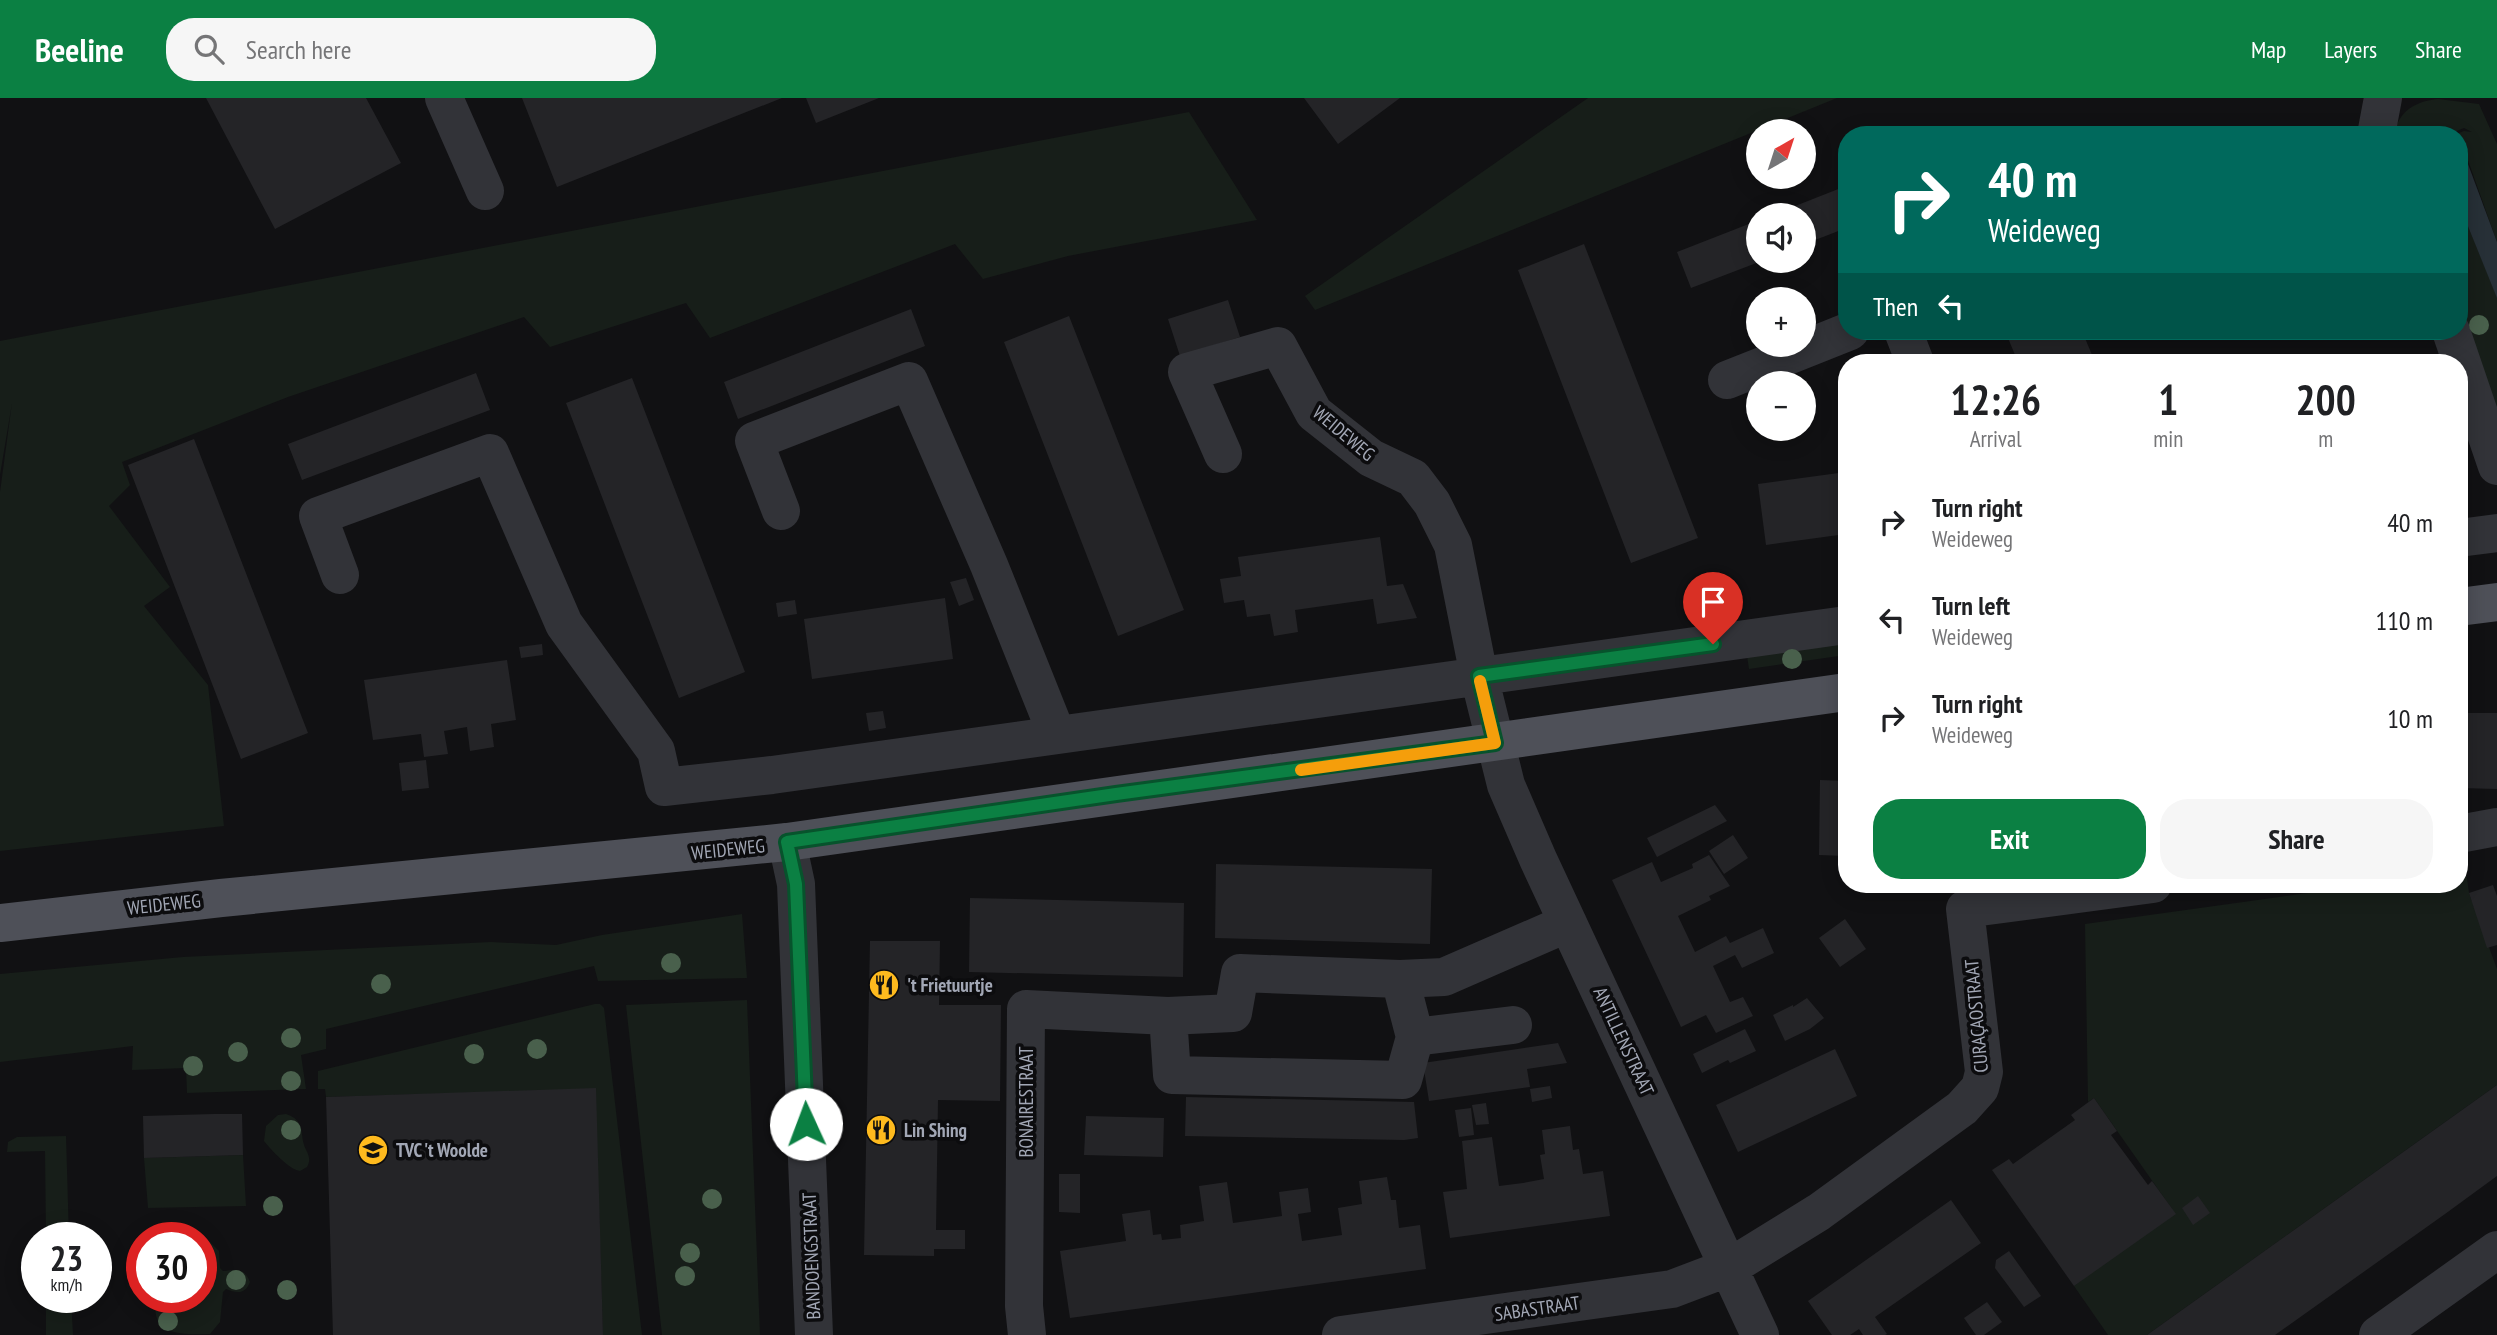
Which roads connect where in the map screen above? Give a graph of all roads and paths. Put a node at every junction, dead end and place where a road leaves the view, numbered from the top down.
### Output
1 (444, 98) edge
2 (2383, 98) edge
3 (2378, 126) edge
4 (485, 191) dead end
5 (1838, 336) edge
6 (1727, 380) dead end
7 (2468, 381) edge
8 (1223, 454) dead end
9 (2497, 466) edge
10 (781, 511) dead end
11 (2497, 533) edge
12 (2468, 537) edge
13 (340, 575) dead end
14 (2497, 602) edge
15 (2468, 606) edge
16 (1838, 626) edge
17 (1479, 676) junction
18 (1838, 693) edge
19 (1057, 734) junction
20 (1495, 743) junction
21 (2497, 827) edge
22 (2468, 832) edge
23 (787, 842) junction
24 (2085, 893) edge
25 (0, 923) edge
26 (1569, 923) junction
27 (1400, 979) junction
28 (1168, 1016) junction
29 (1514, 1025) dead end
30 (1415, 1037) junction
31 (2497, 1250) edge
32 (1730, 1267) junction
33 (814, 1335) edge
34 (1027, 1335) edge
35 (1340, 1335) edge
36 (1760, 1335) edge
37 (2378, 1335) edge

1 - 4 street
2 - 3 street
5 - 6 street
7 - 9 street
8 - 17 street, WEIDEWEG
10 - 19 street
11 - 12 street
13 - 19 street
14 - 15 main road
16 - 17 street
17 - 19 street
17 - 20 street, WEIDEWEG
18 - 20 main road, WEIDEWEG
20 - 23 main road, WEIDEWEG
20 - 26 street, ANTILLENSTRAAT
21 - 22 street
23 - 25 main road, WEIDEWEG
23 - 33 street, BANDOENGSTRAAT
24 - 32 street, CURAÇAOSTRAAT
26 - 27 street, BONAIRESTRAAT
26 - 32 street, ANTILLENSTRAAT
27 - 28 street, BONAIRESTRAAT
27 - 30 street
28 - 30 street
28 - 34 street, BONAIRESTRAAT
29 - 30 street
31 - 37 street
32 - 35 street, SABASTRAAT
32 - 36 street, ANTILLENSTRAAT

